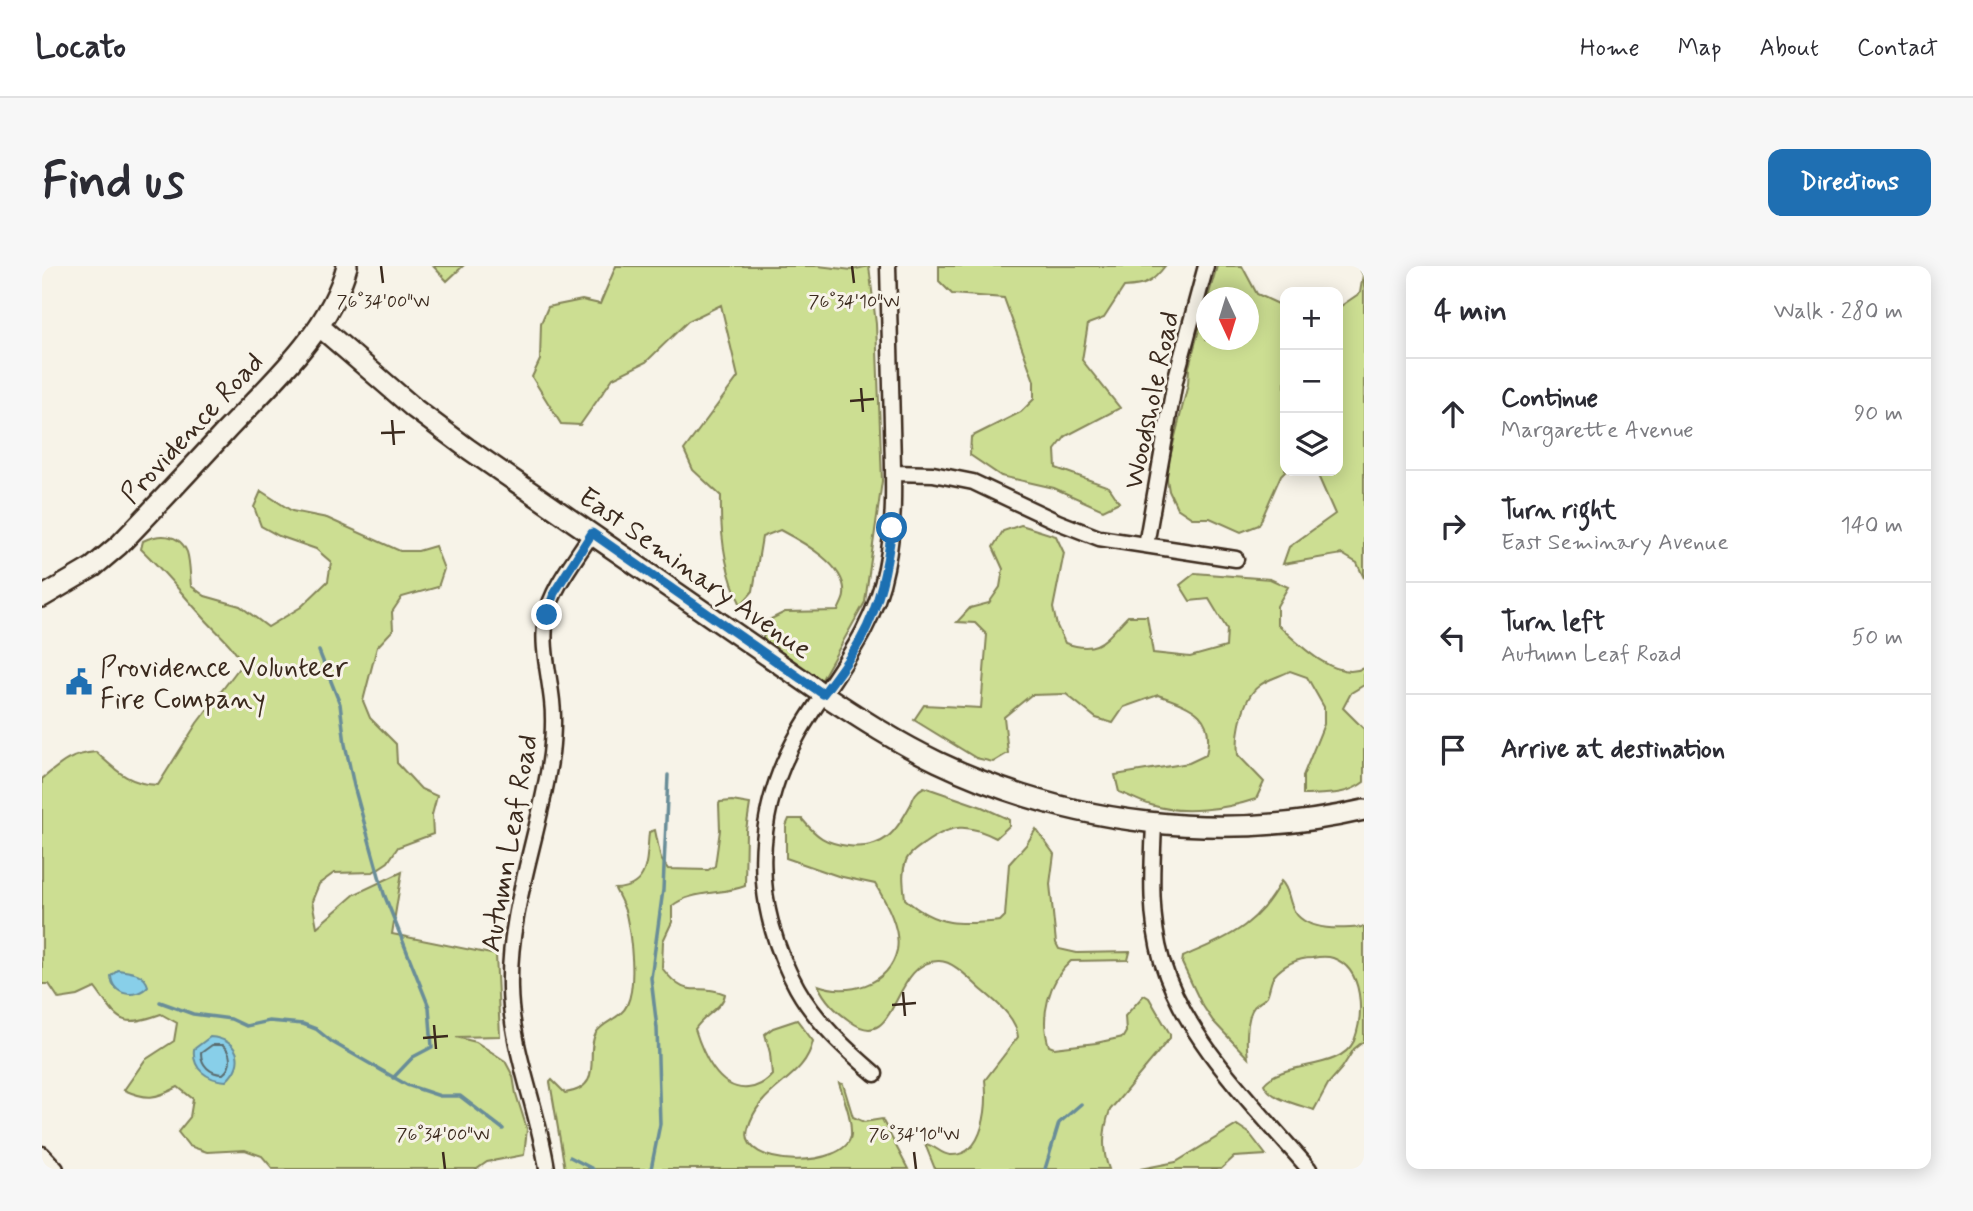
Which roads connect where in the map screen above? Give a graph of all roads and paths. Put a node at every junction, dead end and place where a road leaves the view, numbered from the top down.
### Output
1 (347, 266) edge
2 (888, 266) edge
3 (1206, 266) edge
4 (319, 326) junction
5 (893, 474) junction
6 (592, 533) junction
7 (1146, 545) junction
8 (1236, 559) dead end
9 (42, 597) edge
10 (823, 694) junction
11 (1364, 810) edge
12 (1154, 824) junction
13 (875, 1074) dead end
14 (42, 1154) edge
15 (56, 1169) edge
16 (547, 1169) edge
17 (1309, 1169) edge

1 - 4 street, Providence Road
2 - 5 street
3 - 7 street, Woodshole Road
4 - 6 street, East Seminary Avenue
4 - 9 street, Providence Road
5 - 7 street
5 - 10 street
6 - 10 street, East Seminary Avenue
6 - 16 street, Autumn Leaf Road
7 - 8 street
10 - 12 street, East Seminary Avenue
10 - 13 street
11 - 12 street, East Seminary Avenue
12 - 17 street
14 - 15 street

